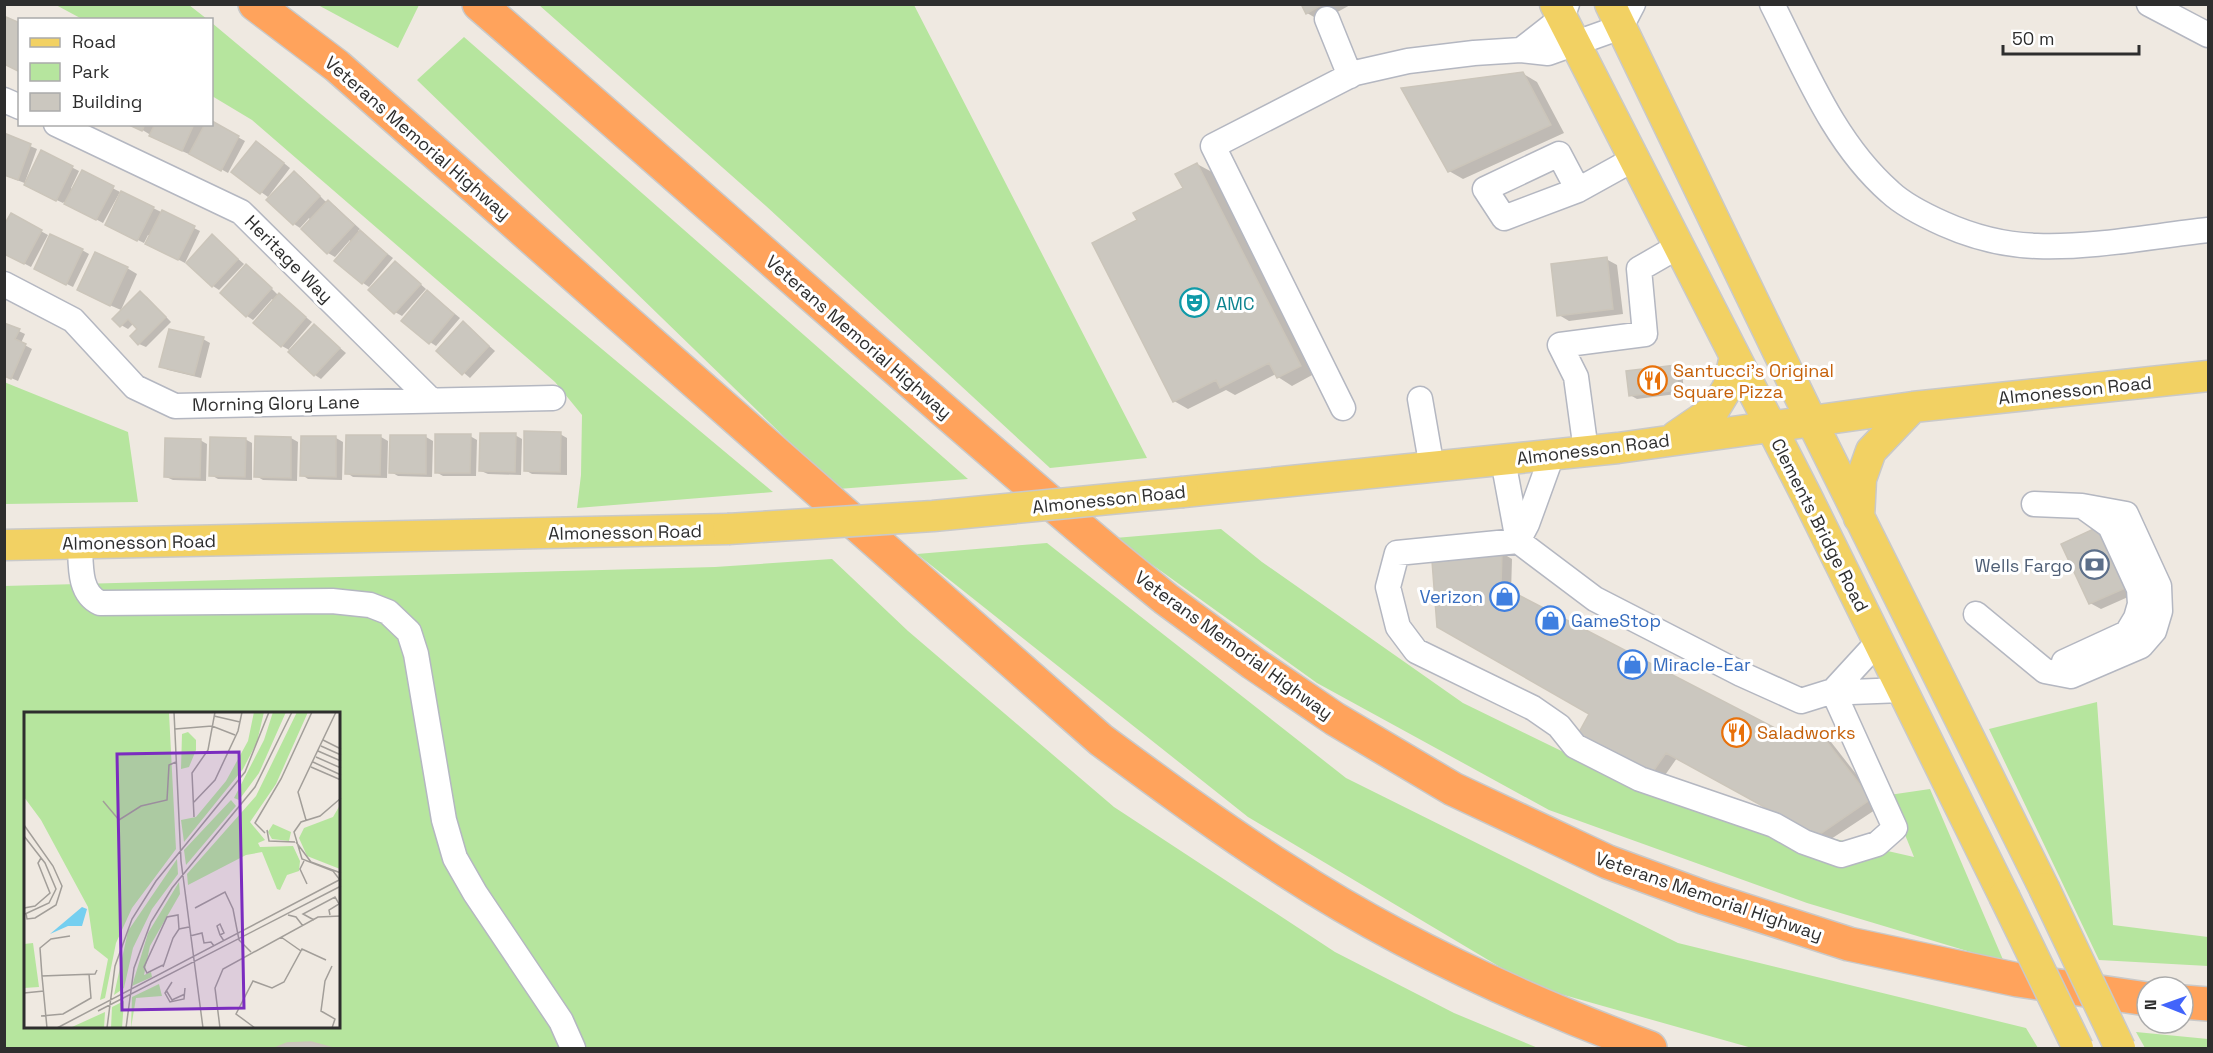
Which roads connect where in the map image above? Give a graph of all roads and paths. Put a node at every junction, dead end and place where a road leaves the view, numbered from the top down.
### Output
1 (255, 4) edge
2 (479, 4) edge
3 (1772, 4) edge
4 (2149, 4) edge
5 (1621, 12) edge
6 (1565, 17) edge
7 (1327, 19) dead end
8 (2208, 35) edge
9 (1350, 76) junction
10 (4, 100) edge
11 (18, 106) edge
12 (60, 126) edge
13 (1634, 159) junction
14 (1578, 190) dead end
15 (2208, 230) edge
16 (1679, 246) junction
17 (4, 284) edge
18 (1735, 356) junction
19 (2208, 376) edge
20 (553, 398) dead end
21 (1420, 399) dead end
22 (431, 400) junction
23 (1913, 407) junction
24 (1343, 408) dead end
25 (1811, 420) junction
26 (1771, 426) junction
27 (1670, 440) junction
28 (1586, 451) junction
29 (1551, 455) junction
30 (1503, 460) junction
31 (1432, 468) junction
32 (2034, 504) dead end
33 (1859, 518) junction
34 (1518, 542) junction
35 (80, 543) junction
36 (4, 545) edge
37 (1976, 614) dead end
38 (1878, 642) junction
39 (1902, 690) junction
40 (1833, 691) junction
41 (2135, 997) edge
42 (573, 1048) edge
43 (1650, 1048) edge
44 (2078, 1048) edge
45 (2120, 1048) edge

1 - 43 highway, Veterans Memorial Highway
2 - 41 highway, Veterans Memorial Highway
3 - 15 street
4 - 8 street
5 - 6 street
5 - 25 main road, Clements Bridge Road
6 - 9 street
6 - 13 main road, Clements Bridge Road
7 - 9 street
9 - 24 street
10 - 11 street
12 - 22 street, Heritage Way
13 - 14 street
13 - 16 main road, Clements Bridge Road
16 - 18 main road, Clements Bridge Road
16 - 28 street
17 - 22 street, Morning Glory Lane
18 - 26 main road, Clements Bridge Road
18 - 27 main road
19 - 23 main road, Almonesson Road
20 - 22 street, Morning Glory Lane
21 - 31 street
23 - 25 main road, Almonesson Road
23 - 33 main road
25 - 26 main road, Almonesson Road
25 - 33 main road, Clements Bridge Road
26 - 27 main road, Almonesson Road
26 - 38 main road, Clements Bridge Road
27 - 28 main road, Almonesson Road
28 - 29 main road, Almonesson Road
29 - 30 main road, Almonesson Road
29 - 34 street
30 - 31 main road, Almonesson Road
30 - 34 street
31 - 35 main road, Almonesson Road, bridge
32 - 37 street
33 - 45 main road, Clements Bridge Road, bridge
34 - 40 street
34 - 40 street
35 - 36 main road, Almonesson Road
35 - 42 street
38 - 39 main road, Clements Bridge Road
38 - 40 street
39 - 40 street
39 - 44 main road, Clements Bridge Road, bridge

